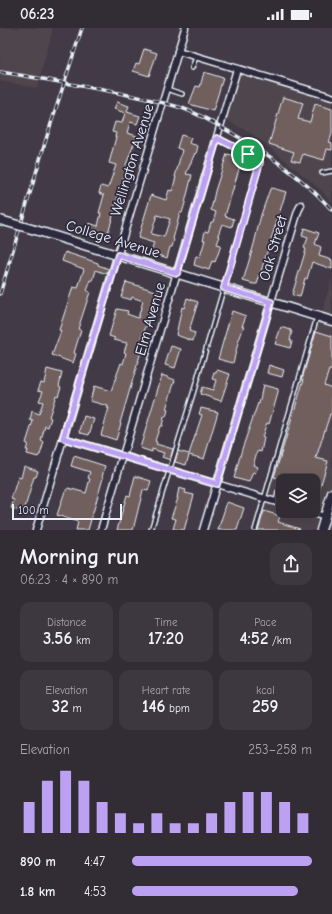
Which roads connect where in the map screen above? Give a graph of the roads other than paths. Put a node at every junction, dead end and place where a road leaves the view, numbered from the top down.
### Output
1 (185, 28) edge
2 (178, 51) junction
3 (196, 57) junction
4 (192, 68) dead end
5 (237, 69) junction
6 (167, 89) junction
7 (182, 94) dead end
8 (332, 97) edge
9 (217, 138) junction
10 (332, 171) edge
11 (322, 172) dead end
12 (301, 205) dead end
13 (0, 220) edge
14 (118, 255) junction
15 (177, 273) junction
16 (224, 288) junction
17 (271, 302) junction
18 (318, 316) junction
19 (332, 321) edge
20 (63, 438) junction
21 (123, 456) junction
22 (169, 470) junction
23 (217, 484) junction
24 (332, 493) edge
25 (264, 498) junction
26 (276, 502) edge
27 (320, 515) edge
28 (325, 517) junction
29 (36, 530) edge
30 (101, 530) edge
31 (151, 530) edge
32 (203, 530) edge
33 (255, 530) edge
34 (321, 530) edge

1 - 2 street, Wellington Avenue
2 - 3 street
2 - 6 street, Wellington Avenue
3 - 4 lane
3 - 5 street
5 - 8 street
5 - 9 street, Elm Avenue
6 - 7 lane
6 - 14 street, Wellington Avenue
9 - 15 street, Elm Avenue
9 - 16 lane
10 - 11 lane
12 - 17 street, Oak Street
13 - 14 street, College Avenue, bridge
14 - 15 street, College Avenue
14 - 20 street, Wellington Avenue
15 - 16 street, College Avenue
15 - 21 street, Elm Avenue
16 - 17 street, College Avenue
16 - 22 lane
17 - 18 street, College Avenue
17 - 23 street, Oak Street
18 - 19 street, College Avenue
18 - 25 lane
20 - 21 street
20 - 29 street, Wellington Avenue
21 - 22 street
21 - 30 street, Elm Avenue
22 - 23 street
22 - 31 lane
23 - 25 street
23 - 32 street, Oak Street
24 - 28 street
25 - 26 street
25 - 33 lane
27 - 28 street
28 - 34 street

